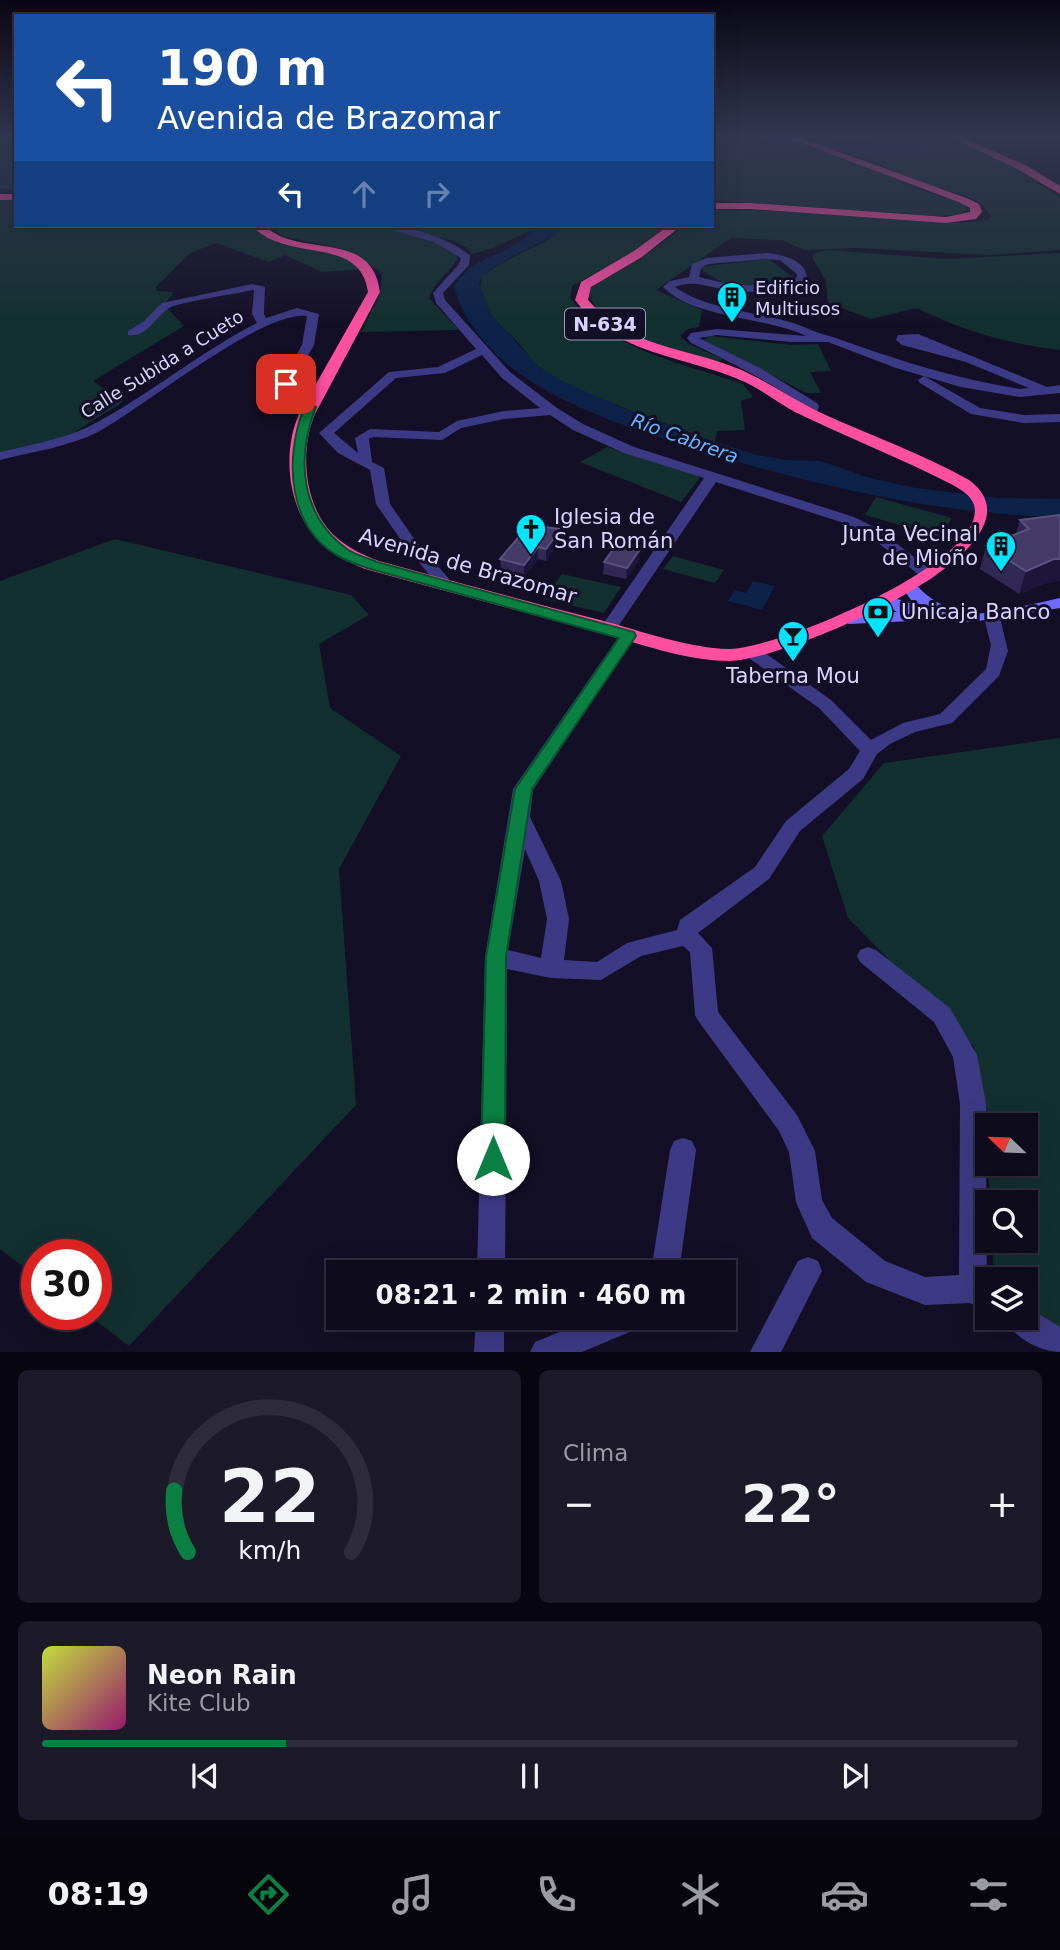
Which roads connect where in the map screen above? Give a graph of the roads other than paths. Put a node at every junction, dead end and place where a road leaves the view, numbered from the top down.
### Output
1 (963, 200) edge
2 (714, 206) edge
3 (261, 228) edge
4 (391, 228) edge
5 (672, 228) edge
6 (694, 279) junction
7 (264, 323) junction
8 (132, 333) dead end
9 (818, 338) junction
10 (483, 350) junction
11 (973, 360) junction
12 (900, 365) junction
13 (1060, 389) edge
14 (1044, 390) junction
15 (310, 407) junction
16 (552, 411) junction
17 (811, 413) junction
18 (1060, 418) edge
19 (0, 456) edge
20 (366, 464) junction
21 (712, 477) junction
22 (929, 575) junction
23 (438, 583) junction
24 (910, 587) junction
25 (886, 601) junction
26 (1060, 603) edge
27 (922, 616) junction
28 (958, 616) junction
29 (992, 618) junction
30 (849, 619) junction
31 (618, 633) junction
32 (752, 652) junction
33 (870, 750) junction
34 (521, 819) junction
35 (687, 936) junction
36 (868, 956) dead end
37 (496, 957) junction
38 (551, 969) junction
39 (683, 1150) dead end
40 (491, 1260) edge
41 (667, 1260) edge
42 (979, 1267) edge
43 (808, 1271) dead end
44 (975, 1293) edge
45 (490, 1330) edge
46 (599, 1330) edge
47 (1038, 1330) edge
48 (1060, 1344) edge
49 (489, 1352) edge
50 (545, 1352) edge
51 (765, 1352) edge

1 - 2 highway
3 - 15 highway, Avenida de Brazomar / N-634
4 - 10 street
5 - 17 highway, N-634
6 - 6 street
6 - 9 street
7 - 8 street
7 - 15 street, Calle Subida a Cueto
7 - 19 street, Calle Subida a Cueto
9 - 12 street
9 - 17 street
10 - 16 street
10 - 20 street
11 - 11 street
11 - 14 street
12 - 14 street
12 - 18 street
13 - 14 street
15 - 23 highway, Avenida de Brazomar / N-634
16 - 20 street
16 - 21 street
17 - 22 highway, Avenida de Brazomar / N-634
20 - 23 street
21 - 22 street
21 - 31 street
22 - 24 highway, Avenida de Brazomar / N-634
23 - 31 highway, Avenida de Brazomar / N-634
24 - 25 highway, Avenida de Brazomar / N-634
24 - 28 street
25 - 27 street
25 - 30 highway, Avenida de Brazomar / N-634
26 - 29 street
27 - 28 street
27 - 30 street
28 - 29 street
29 - 33 street
30 - 32 highway, Avenida de Brazomar / N-634
31 - 32 highway, Avenida de Brazomar / N-634
31 - 34 street
32 - 33 street
33 - 35 street
34 - 37 street
34 - 38 street
35 - 38 street
35 - 44 street
36 - 42 street
37 - 38 street
37 - 40 street
39 - 41 street
43 - 51 street
45 - 49 street
46 - 50 street
47 - 48 street

